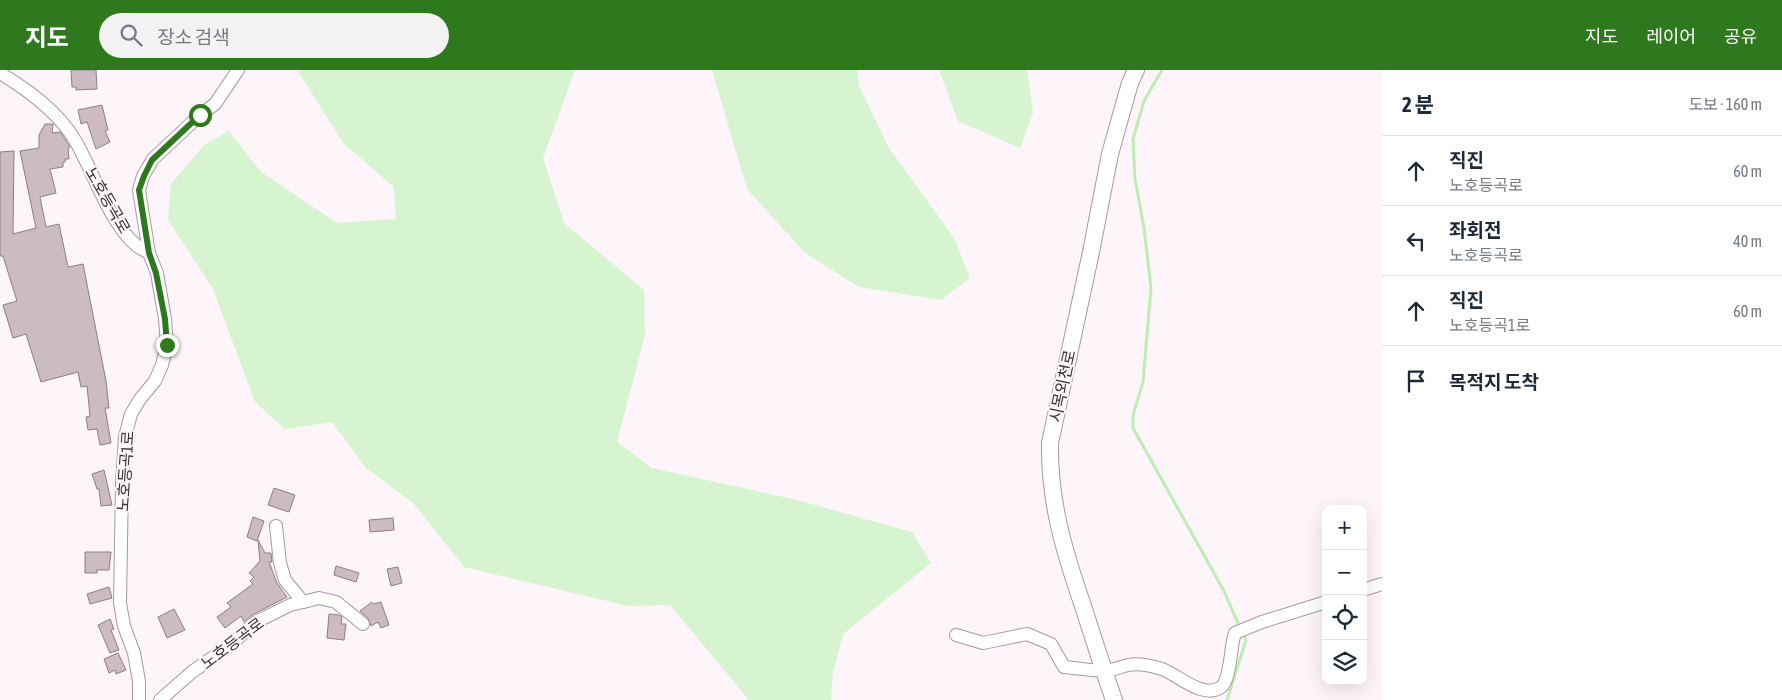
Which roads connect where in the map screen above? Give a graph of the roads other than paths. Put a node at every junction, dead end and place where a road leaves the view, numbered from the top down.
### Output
1 (238, 70) edge
2 (1136, 70) edge
3 (0, 73) edge
4 (149, 253) junction
5 (276, 526) dead end
6 (1382, 584) edge
7 (1367, 589) edge
8 (303, 602) junction
9 (1322, 603) edge
10 (363, 624) dead end
11 (956, 635) dead end
12 (1104, 671) junction
13 (139, 700) edge
14 (160, 700) edge
15 (1114, 700) edge

1 - 4 street, 노호등곡로
2 - 12 street, 시목외천로
3 - 4 street, 노호등곡로
4 - 13 street, 노호등곡1로
5 - 8 street
6 - 7 street
8 - 10 street, 노호등곡로
8 - 14 street, 노호등곡로
9 - 12 street
11 - 12 street
12 - 15 street, 시목외천로

